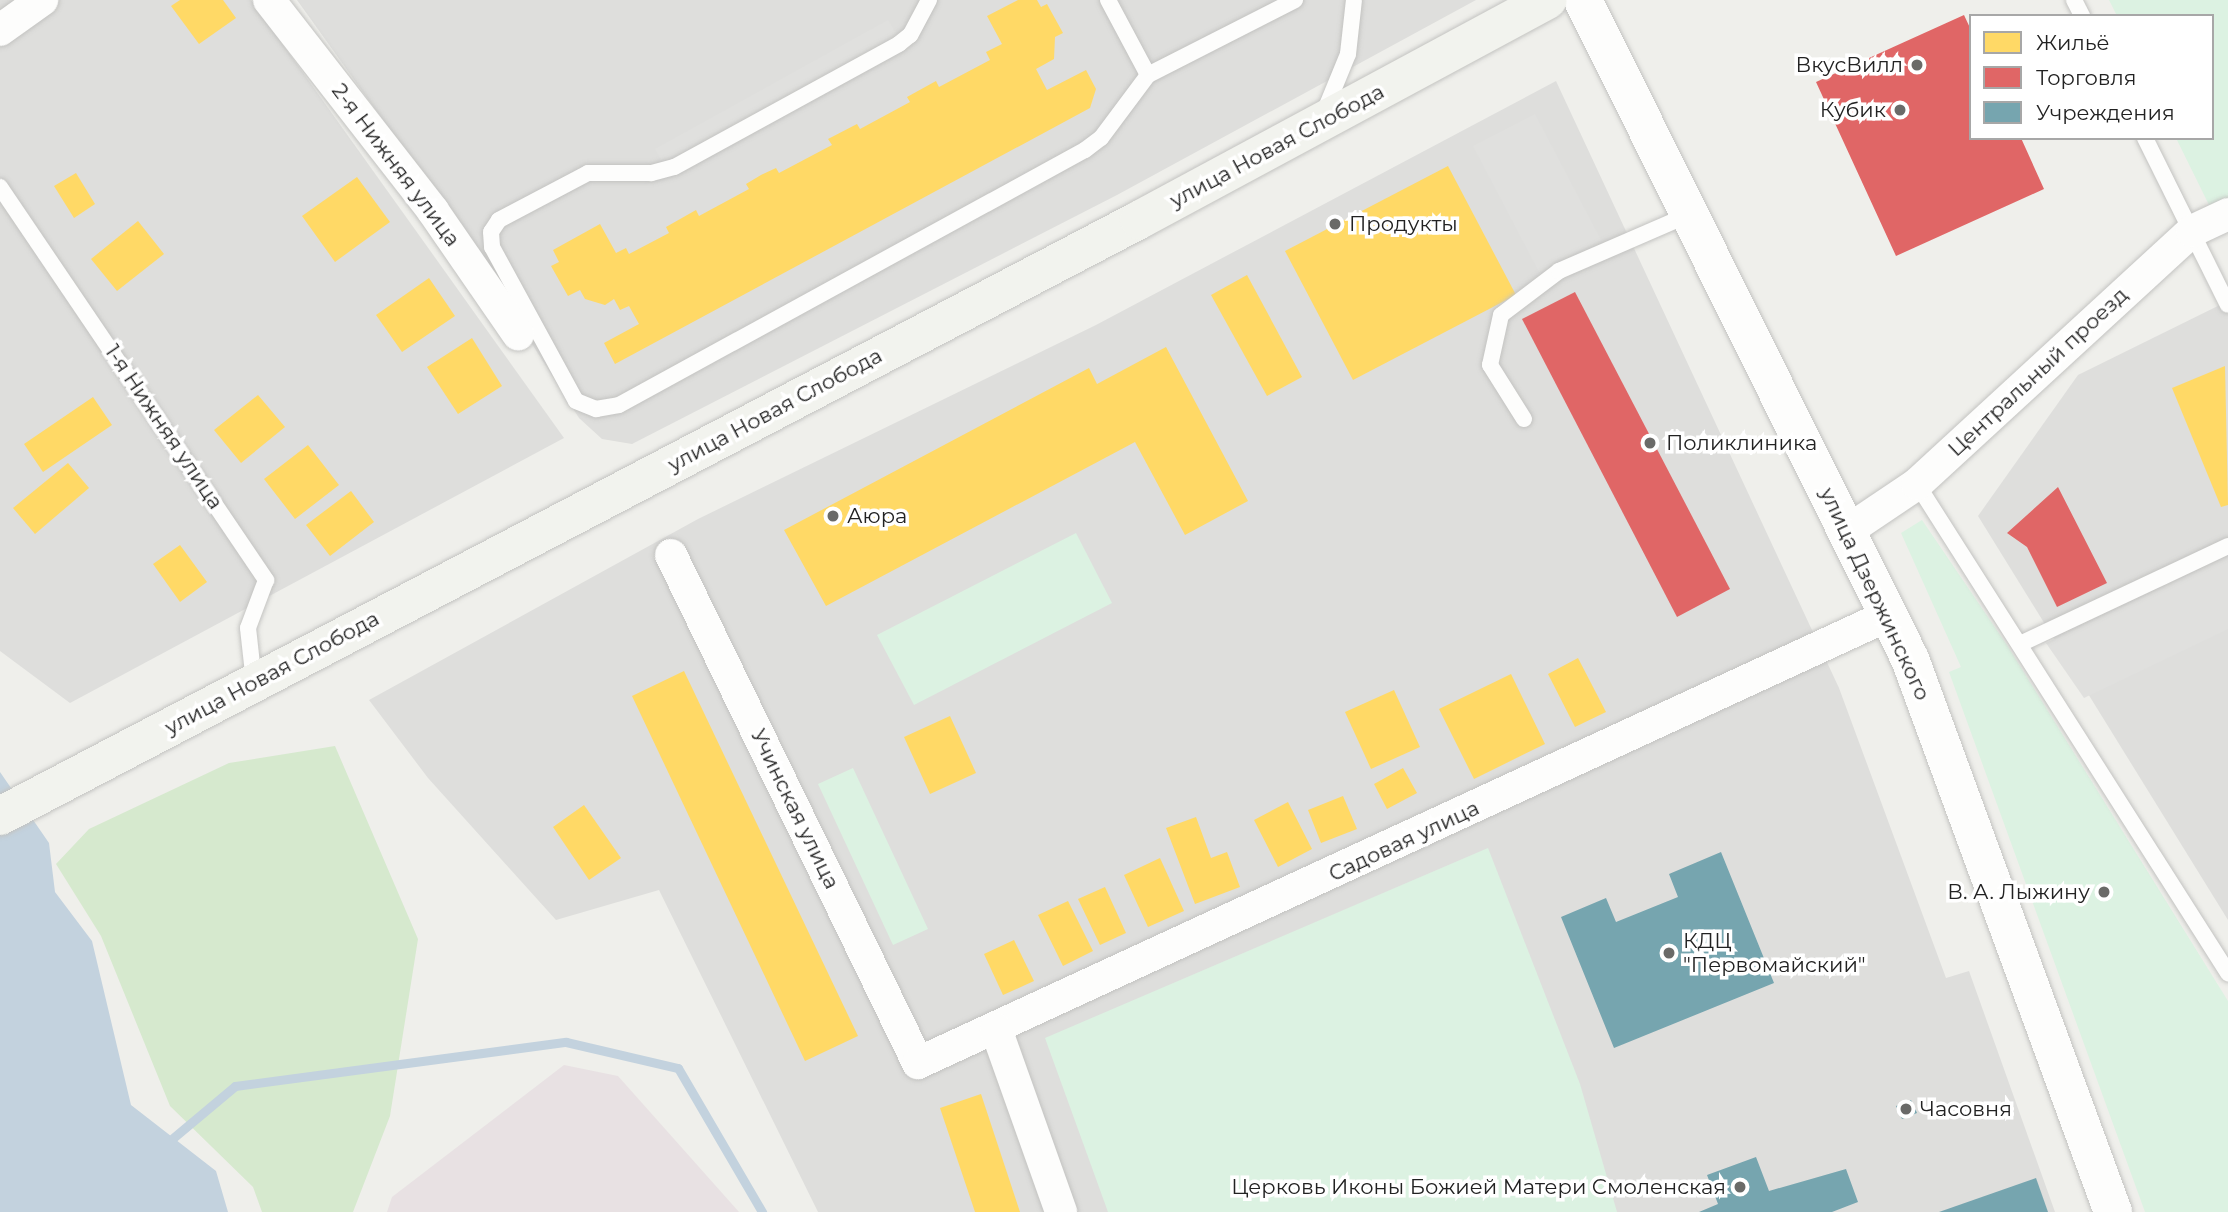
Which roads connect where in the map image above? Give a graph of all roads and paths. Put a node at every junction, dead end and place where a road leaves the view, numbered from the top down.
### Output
1 (41, 0) edge
2 (268, 0) edge
3 (929, 0) edge
4 (1108, 0) edge
5 (1295, 0) edge
6 (1354, 0) edge
7 (1548, 0) edge
8 (1583, 0) edge
9 (0, 30) edge
10 (1148, 75) junction
11 (1319, 123) junction
12 (2146, 140) edge
13 (0, 187) edge
14 (1690, 214) junction
15 (2228, 215) edge
16 (2192, 231) junction
17 (2228, 305) edge
18 (518, 334) dead end
19 (1524, 419) dead end
20 (1917, 484) junction
21 (1847, 531) junction
22 (2228, 546) edge
23 (671, 555) dead end
24 (1889, 615) junction
25 (2020, 644) junction
26 (254, 682) junction
27 (0, 816) edge
28 (2228, 973) edge
29 (996, 1029) junction
30 (918, 1063) joint
31 (1061, 1212) edge
32 (2113, 1212) edge

1 - 9 street
2 - 18 street, 2-я Нижняя улица
3 - 10 lane
4 - 10 lane
5 - 10 lane
6 - 11 lane
7 - 11 main road, улица Новая Слобода
8 - 14 street, улица Дзержинского
11 - 26 main road, улица Новая Слобода
12 - 16 lane
13 - 26 lane, 1-я Нижняя улица
14 - 19 lane
14 - 21 street, улица Дзержинского
15 - 16 street, Центральный проезд
16 - 17 lane
16 - 20 street, Центральный проезд
20 - 21 street, Центральный проезд
20 - 25 lane
21 - 24 street, улица Дзержинского
22 - 25 lane
23 - 30 street, Учинская улица
24 - 29 street, Садовая улица
24 - 32 street, улица Дзержинского
25 - 28 lane
26 - 27 main road, улица Новая Слобода
29 - 30 street, Садовая улица
29 - 31 street

